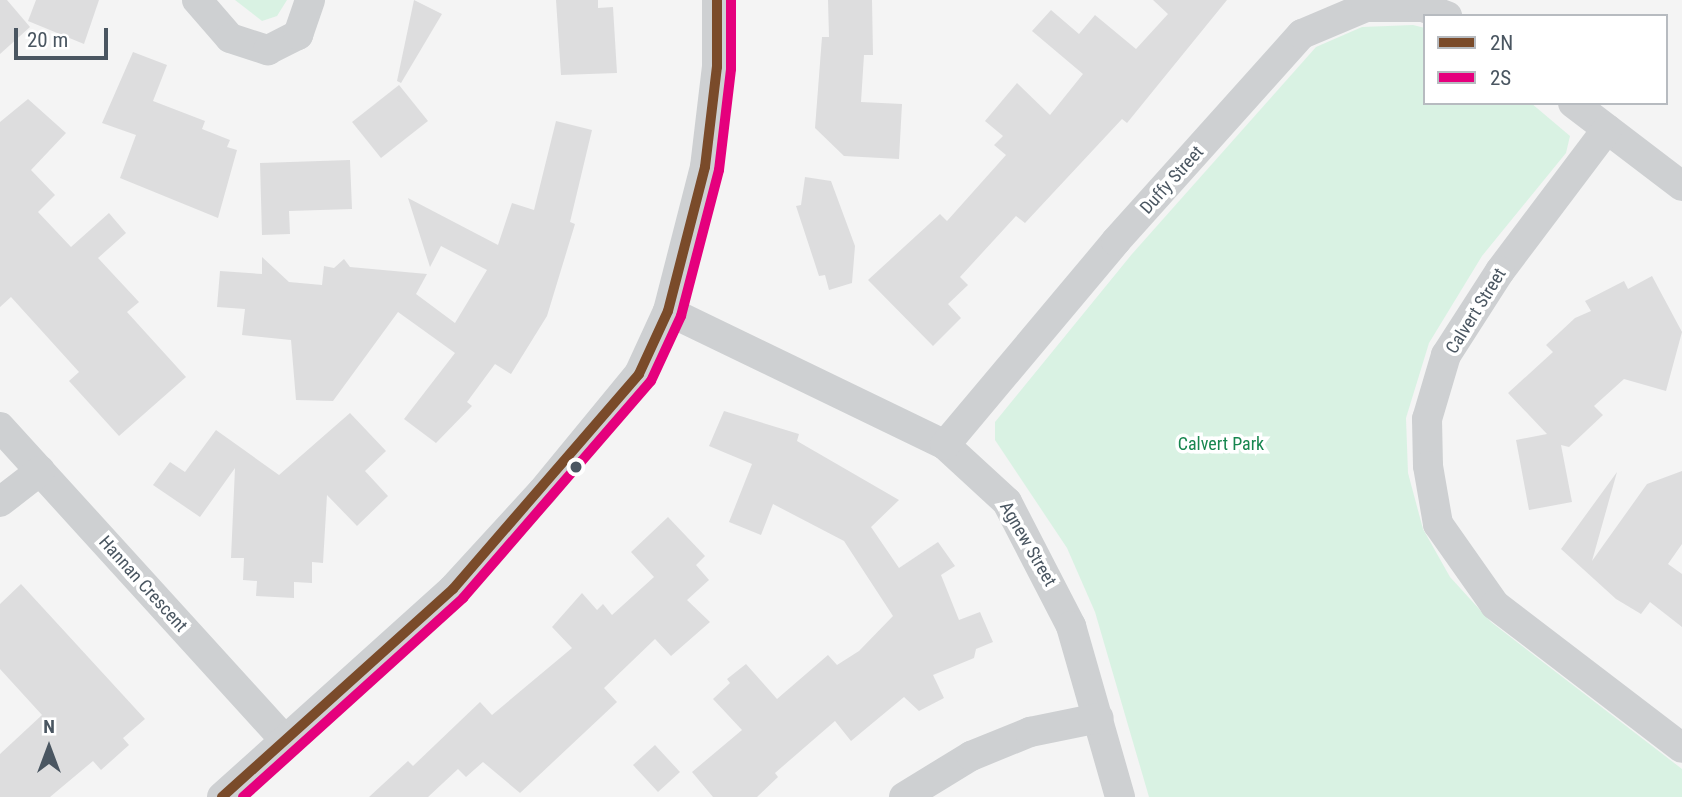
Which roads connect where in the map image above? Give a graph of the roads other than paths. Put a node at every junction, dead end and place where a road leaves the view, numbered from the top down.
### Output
1 (197, 0) edge
2 (310, 0) edge
3 (717, 0) edge
4 (1442, 14) edge
5 (1576, 105) edge
6 (1607, 129) junction
7 (1682, 186) edge
8 (668, 311) junction
9 (0, 427) edge
10 (945, 445) junction
11 (40, 471) junction
12 (0, 502) edge
13 (1099, 718) junction
14 (285, 740) junction
15 (1682, 748) edge
16 (222, 797) edge
17 (904, 797) edge
18 (1120, 797) edge

1 - 2 street
3 - 8 street
4 - 10 street, Duffy Street
5 - 6 street
6 - 7 street
6 - 15 street, Calvert Street
8 - 10 street, Agnew Street
8 - 14 street
9 - 11 street, Hannan Crescent
10 - 13 street, Agnew Street
11 - 12 street
11 - 14 street, Hannan Crescent
13 - 17 street
13 - 18 street, Agnew Street
14 - 16 street

